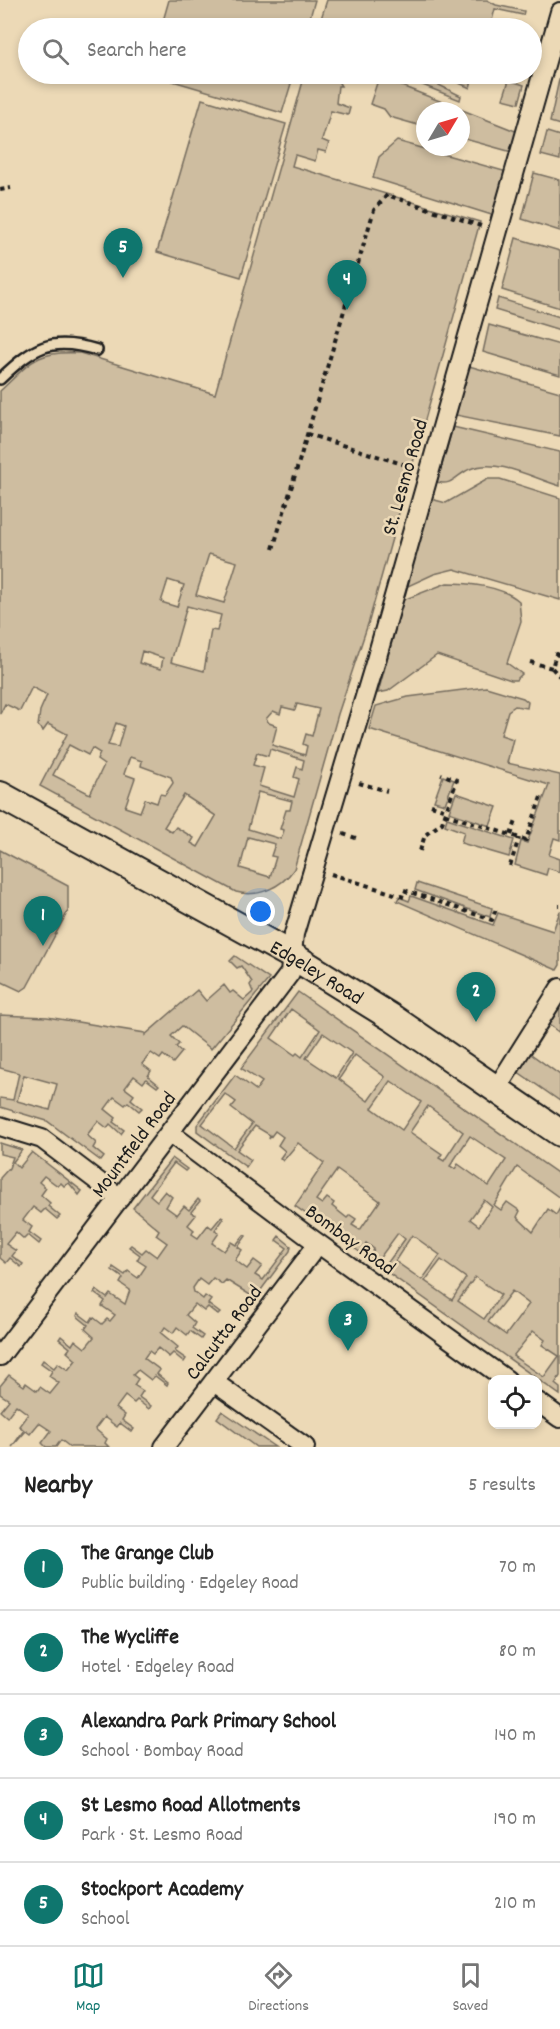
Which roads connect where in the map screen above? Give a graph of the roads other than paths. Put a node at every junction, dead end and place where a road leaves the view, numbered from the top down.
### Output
1 (560, 12) edge
2 (542, 77) edge
3 (540, 84) edge
4 (97, 350) dead end
5 (0, 379) edge
6 (0, 795) edge
7 (291, 955) junction
8 (560, 988) edge
9 (497, 1088) junction
10 (0, 1126) edge
11 (170, 1133) junction
12 (560, 1133) edge
13 (120, 1198) junction
14 (318, 1244) junction
15 (0, 1356) edge
16 (500, 1375) edge
17 (214, 1382) junction
18 (542, 1405) edge
19 (560, 1418) edge
20 (164, 1447) edge
21 (304, 1447) edge

1 - 2 street, St. Lesmo Road
3 - 7 street, St. Lesmo Road
4 - 5 lane
6 - 7 main road, Edgeley Road
7 - 9 main road, Edgeley Road
7 - 11 street, Mountfield Road
8 - 9 street
9 - 12 main road, Edgeley Road
10 - 13 street
11 - 13 street, Mountfield Road
11 - 14 street, Bombay Road
13 - 15 street, Mountfield Road
14 - 16 street, Bombay Road
14 - 17 street, Calcutta Road
17 - 20 street, Calcutta Road
17 - 21 street
18 - 19 street

